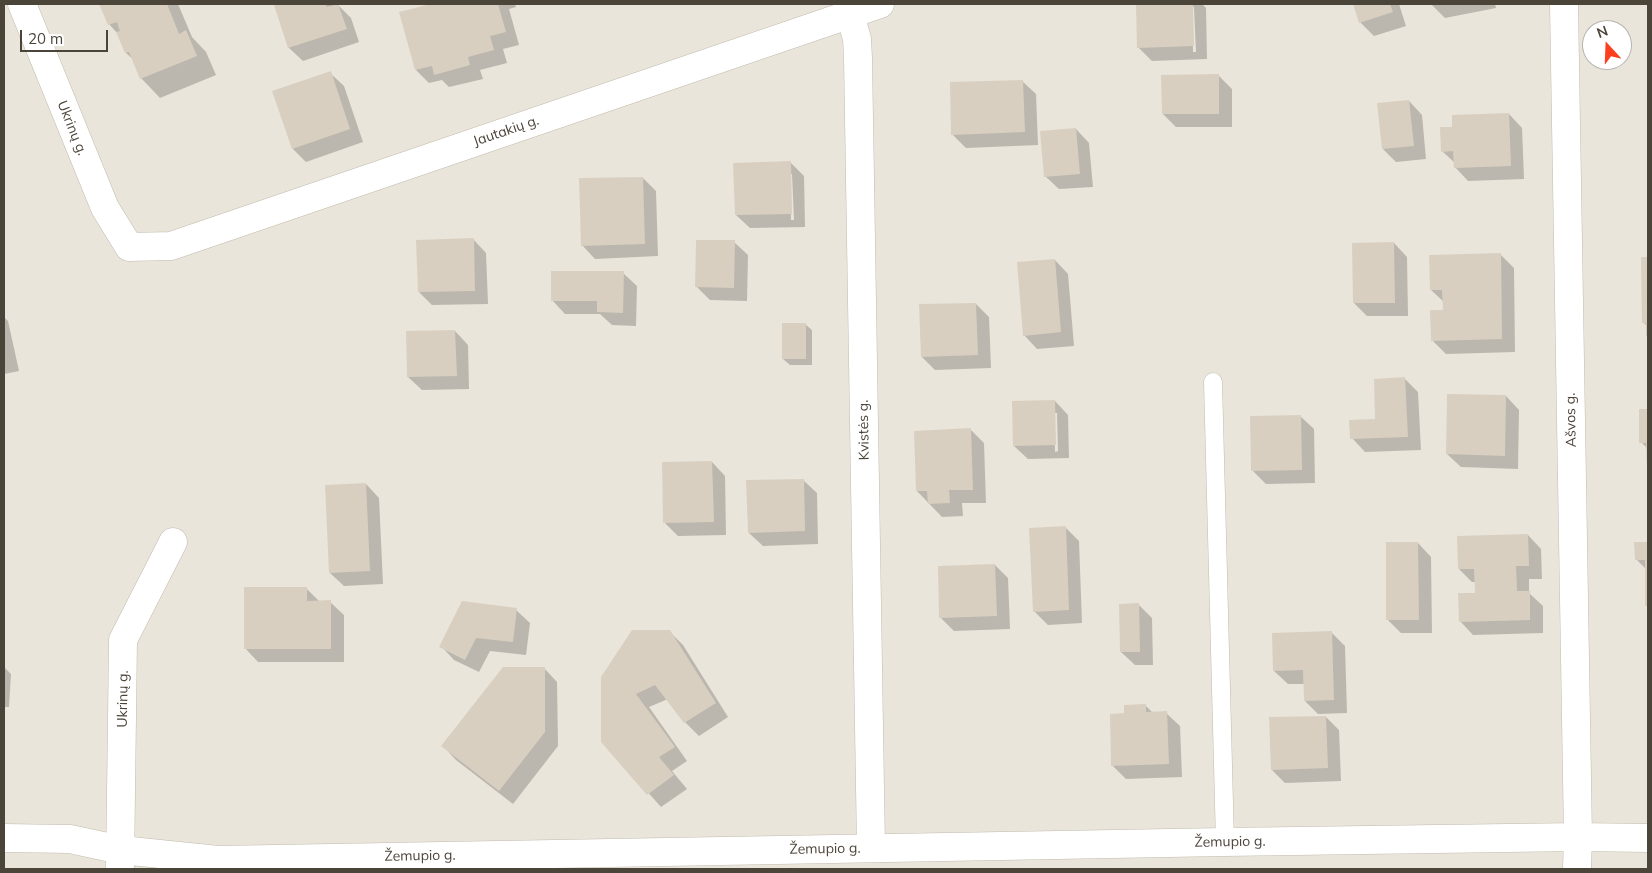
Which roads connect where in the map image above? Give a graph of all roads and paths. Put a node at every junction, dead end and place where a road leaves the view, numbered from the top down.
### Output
1 (22, 4) edge
2 (880, 4) edge
3 (1564, 4) edge
4 (850, 14) junction
5 (129, 247) joint
6 (1213, 382) dead end
7 (174, 542) dead end
8 (1578, 837) junction
9 (4, 838) edge
10 (1648, 838) edge
11 (1225, 842) junction
12 (871, 848) junction
13 (120, 860) edge
14 (1577, 869) edge

1 - 5 street, Ukrinų g.
2 - 4 street, Jautakių g.
3 - 8 street, Ašvos g.
4 - 5 street, Jautakių g.
4 - 12 street, Kvistės g.
6 - 11 lane
7 - 13 street, Ukrinų g.
8 - 10 street, Žemupio g.
8 - 11 street, Žemupio g.
8 - 14 street, Ašvos g.
9 - 13 street, Žemupio g.
11 - 12 street, Žemupio g.
12 - 13 street, Žemupio g.

